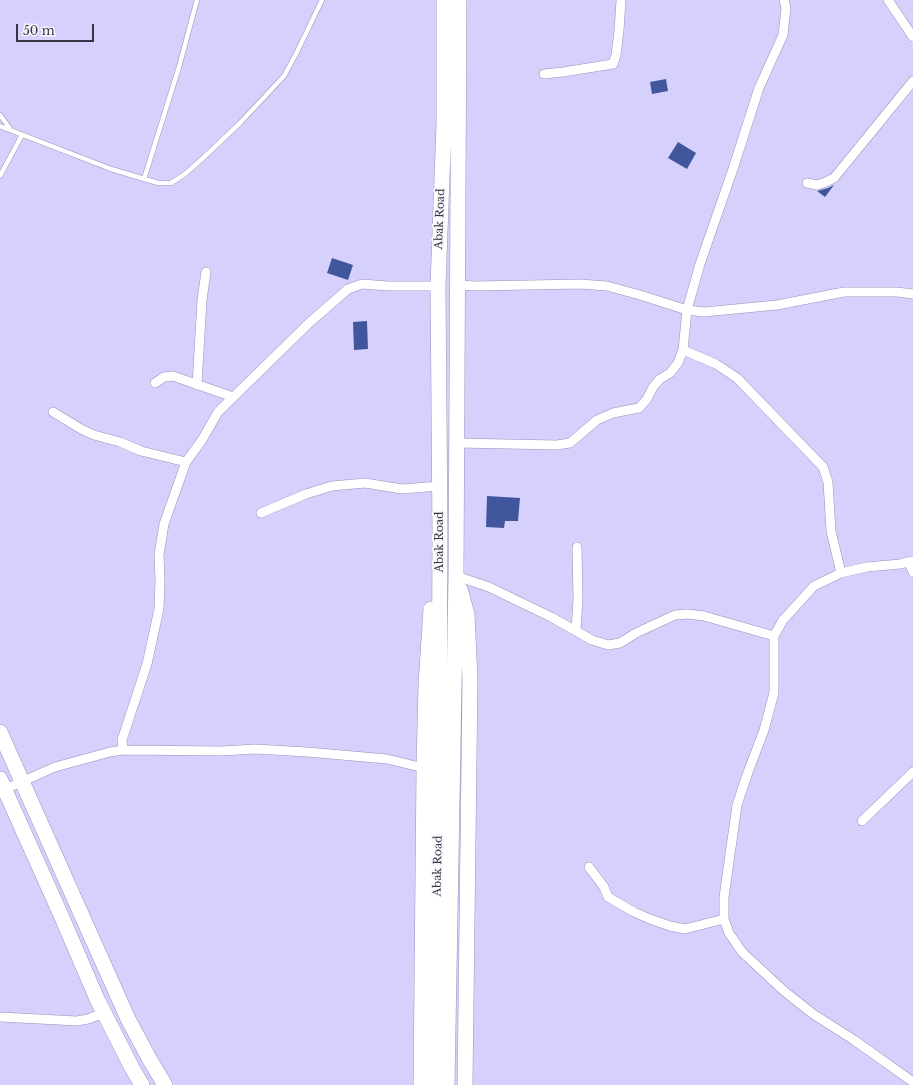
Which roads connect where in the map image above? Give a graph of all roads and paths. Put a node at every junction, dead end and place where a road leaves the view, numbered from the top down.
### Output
1 (197, 0) edge
2 (322, 0) edge
3 (444, 0) edge
4 (459, 0) edge
5 (621, 0) edge
6 (784, 0) edge
7 (888, 0) edge
8 (913, 37) edge
9 (544, 74) dead end
10 (913, 81) edge
11 (0, 115) edge
12 (0, 126) edge
13 (12, 131) junction
14 (22, 135) junction
15 (0, 176) edge
16 (144, 179) junction
17 (807, 183) dead end
18 (206, 272) dead end
19 (458, 285) junction
20 (438, 286) junction
21 (913, 294) edge
22 (687, 310) junction
23 (683, 350) junction
24 (155, 383) dead end
25 (198, 385) junction
26 (233, 397) junction
27 (53, 412) dead end
28 (457, 443) junction
29 (186, 462) junction
30 (440, 486) junction
31 (261, 513) dead end
32 (440, 535) junction
33 (577, 547) dead end
34 (911, 561) edge
35 (913, 572) edge
36 (841, 573) junction
37 (456, 576) junction
38 (576, 630) junction
39 (774, 636) junction
40 (0, 732) edge
41 (123, 750) junction
42 (424, 768) junction
43 (913, 772) edge
44 (22, 781) junction
45 (2, 786) edge
46 (862, 821) dead end
47 (589, 867) dead end
48 (724, 919) junction
49 (104, 1013) junction
50 (0, 1017) edge
51 (913, 1082) edge
52 (142, 1085) edge
53 (165, 1085) edge
54 (420, 1085) edge
55 (434, 1085) edge
56 (447, 1085) edge
57 (465, 1085) edge

1 - 16 lane
2 - 16 lane
3 - 20 highway, Abak Road
4 - 19 highway, Abak Road
5 - 9 street
6 - 22 street
7 - 8 street
10 - 17 street
11 - 13 lane
12 - 13 lane
13 - 14 lane
14 - 15 lane
14 - 16 lane
18 - 25 street
19 - 22 street
19 - 28 highway, Abak Road
20 - 26 street
20 - 30 highway, Abak Road
21 - 22 street
22 - 23 street
23 - 28 street
23 - 36 street
24 - 25 street
25 - 26 street
26 - 29 street
27 - 29 street
28 - 37 highway, Abak Road
29 - 41 street
30 - 31 street
30 - 32 highway, Abak Road
32 - 42 highway
32 - 55 highway, Abak Road
33 - 38 street
34 - 35 street
34 - 36 street
36 - 39 street
37 - 38 street
37 - 56 highway, Abak Road
37 - 57 highway
38 - 39 street
39 - 48 street
40 - 44 highway
41 - 42 street
41 - 44 street
42 - 54 highway
43 - 46 street
44 - 45 street
44 - 53 highway
45 - 49 highway
47 - 48 street
48 - 51 street
49 - 50 street
49 - 52 highway

